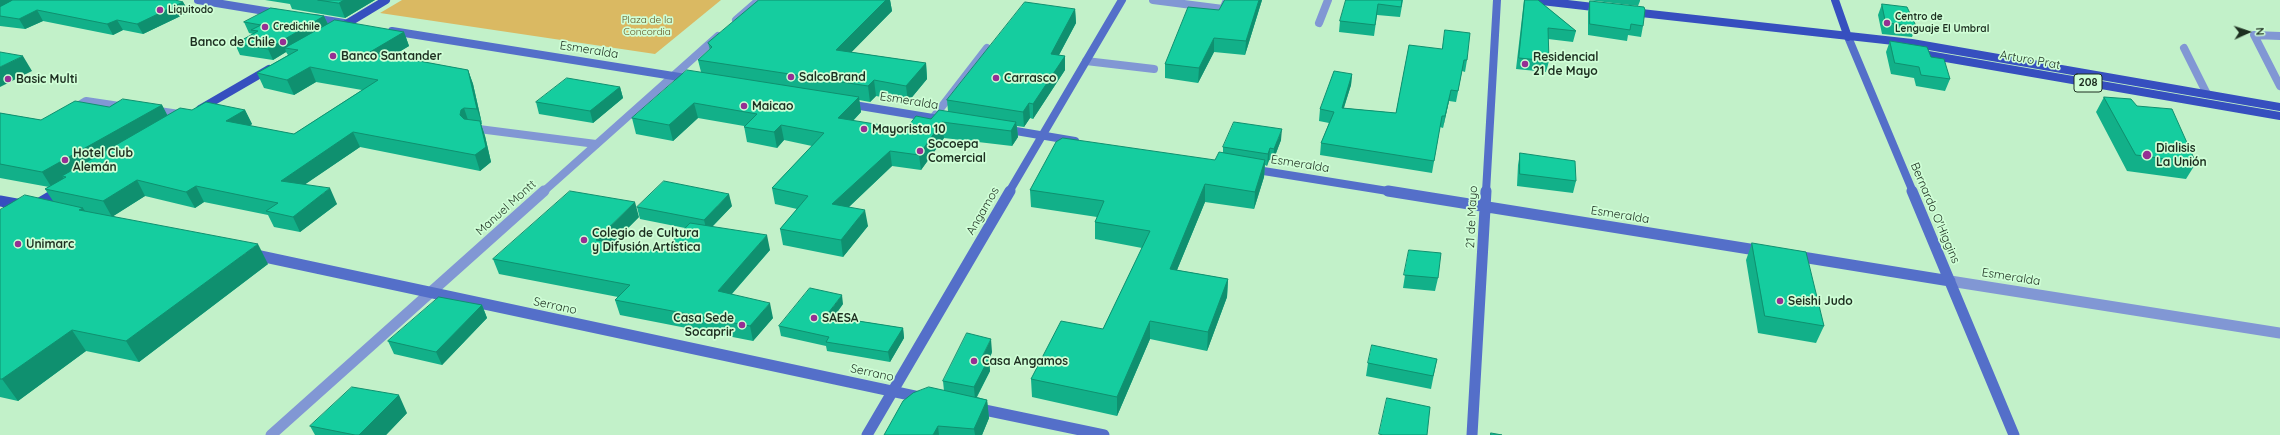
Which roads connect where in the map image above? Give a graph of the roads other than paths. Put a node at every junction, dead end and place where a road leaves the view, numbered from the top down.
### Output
1 (198, 0) edge
2 (386, 0) edge
3 (758, 0) edge
4 (1122, 0) edge
5 (1153, 0) edge
6 (1227, 0) edge
7 (1328, 0) edge
8 (1497, 0) edge
9 (1533, 0) edge
10 (1835, 0) edge
11 (1610, 9) edge
12 (1626, 11) edge
13 (283, 14) edge
14 (306, 17) edge
15 (1319, 23) dead end
16 (347, 24) junction
17 (364, 27) edge
18 (385, 30) edge
19 (331, 33) edge
20 (2280, 36) edge
21 (1848, 37) junction
22 (987, 48) edge
23 (2184, 48) dead end
24 (1086, 61) junction
25 (279, 63) edge
26 (1154, 69) dead end
27 (673, 76) junction
28 (699, 80) edge
29 (2280, 86) edge
30 (2207, 94) junction
31 (839, 103) edge
32 (2280, 107) edge
33 (62, 115) edge
34 (190, 116) junction
35 (2280, 116) edge
36 (933, 118) junction
37 (956, 122) edge
38 (176, 124) edge
39 (471, 128) edge
40 (995, 128) edge
41 (1043, 135) junction
42 (1081, 142) edge
43 (596, 144) junction
44 (1244, 168) edge
45 (73, 184) edge
46 (0, 202) edge
47 (1485, 206) junction
48 (33, 207) junction
49 (50, 211) edge
50 (20, 215) edge
51 (236, 251) edge
52 (1769, 252) edge
53 (1785, 254) edge
54 (1950, 281) junction
55 (430, 293) junction
56 (2280, 333) edge
57 (893, 391) junction
58 (932, 399) edge
59 (963, 406) edge
60 (270, 435) edge
61 (867, 435) edge
62 (1104, 435) edge
63 (1472, 435) edge
64 (2014, 435) edge

1 - 13 street
2 - 16 main road
3 - 27 street, Manuel Montt
4 - 24 street, Angamos
5 - 6 street
7 - 15 street
8 - 47 street, 21 de Mayo
9 - 11 main road
10 - 21 main road, Bernardo O'Higgins
12 - 21 main road, Arturo Prat
14 - 16 street
16 - 17 street
16 - 19 main road
18 - 27 street, Esmeralda
20 - 29 street
21 - 30 main road, Arturo Prat / 208
21 - 35 main road, Arturo Prat / 208
21 - 54 street, Bernardo O'Higgins
22 - 36 street
23 - 30 street
24 - 26 street
24 - 41 street, Angamos
25 - 34 main road
27 - 28 street, Esmeralda
27 - 43 street, Manuel Montt
30 - 32 main road, Arturo Prat / 208
31 - 36 street, Esmeralda
33 - 34 street
34 - 38 main road
36 - 37 street, Esmeralda
39 - 43 street
40 - 41 street
41 - 42 street
41 - 57 street, Angamos
43 - 55 street, Manuel Montt
44 - 47 street, Esmeralda
45 - 48 main road
46 - 48 main road
47 - 52 street, Esmeralda
47 - 63 street, 21 de Mayo
48 - 49 street
48 - 50 street
51 - 55 street, Serrano
53 - 54 street, Esmeralda
54 - 56 street, Esmeralda
54 - 64 street, Bernardo O'Higgins
55 - 57 street, Serrano
55 - 60 street, Manuel Montt
57 - 58 street, Serrano
57 - 61 street, Angamos
59 - 62 street

